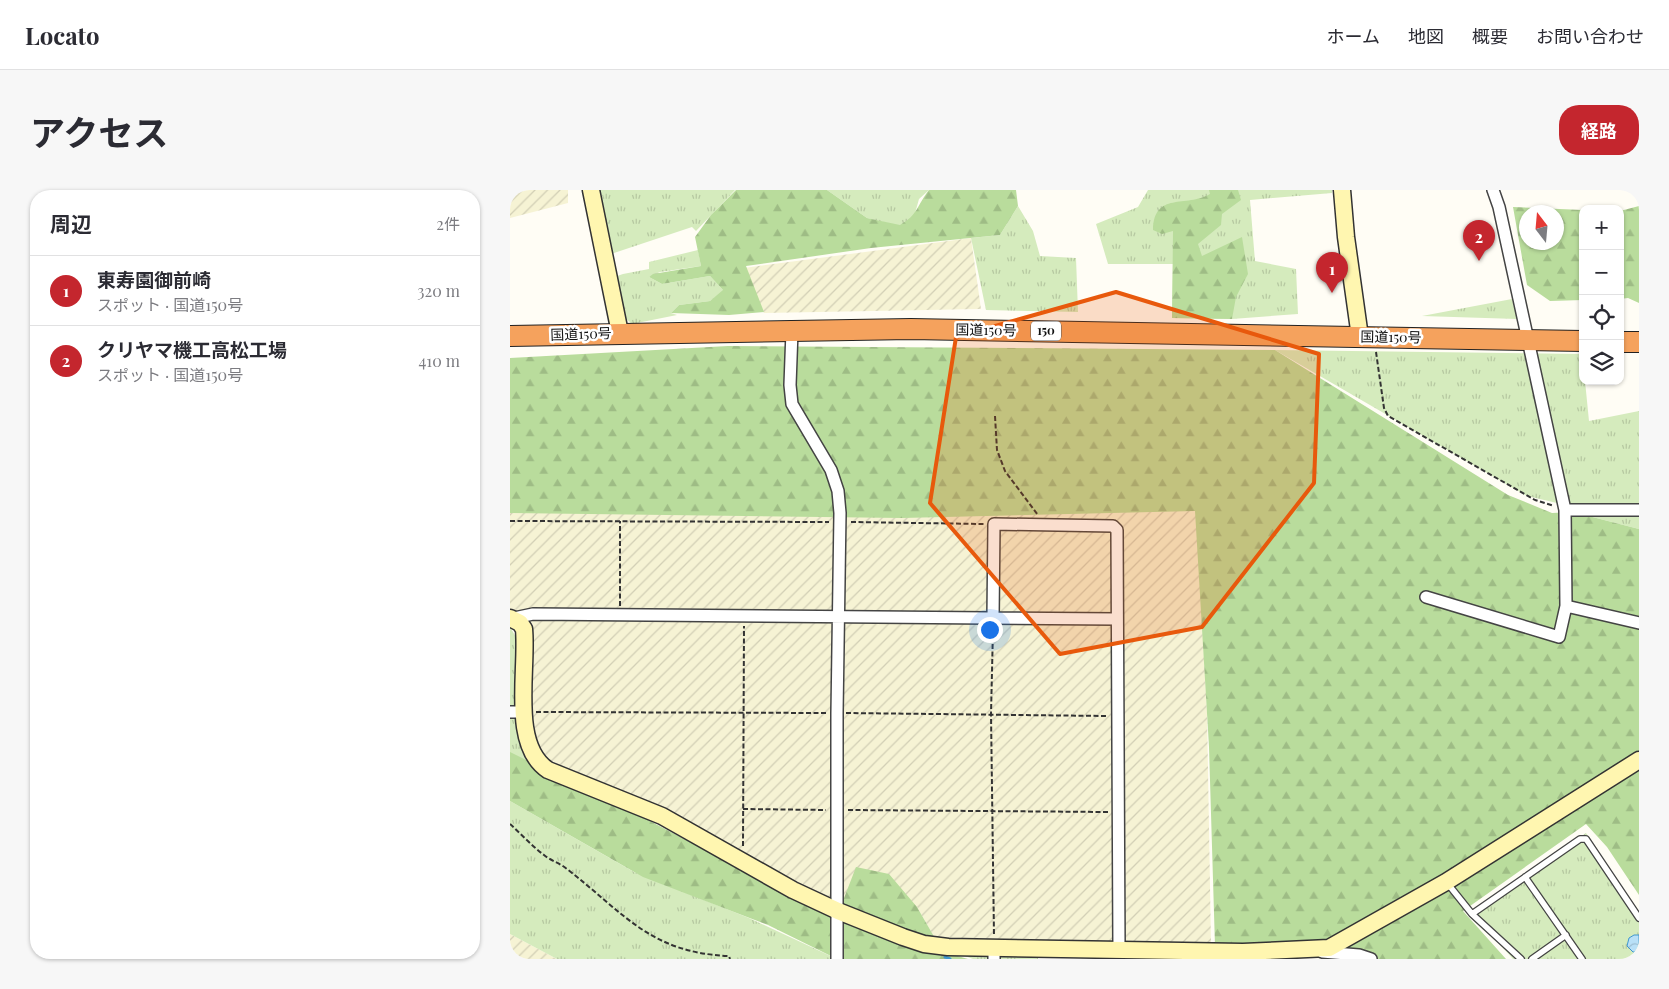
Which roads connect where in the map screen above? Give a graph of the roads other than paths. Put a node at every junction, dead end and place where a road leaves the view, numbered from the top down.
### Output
1 (591, 190) edge
2 (1342, 190) edge
3 (1494, 190) edge
4 (792, 331) junction
5 (620, 333) junction
6 (510, 336) edge
7 (1367, 337) junction
8 (1528, 340) junction
9 (1579, 341) edge
10 (1624, 342) edge
11 (1639, 342) edge
12 (1565, 510) junction
13 (1639, 510) edge
14 (1426, 597) dead end
15 (1566, 606) junction
16 (838, 617) junction
17 (512, 618) edge
18 (993, 618) junction
19 (1117, 619) junction
20 (1639, 623) edge
21 (517, 712) edge
22 (1639, 760) edge
23 (1525, 876) junction
24 (1446, 882) junction
25 (838, 911) junction
26 (1472, 914) junction
27 (1639, 918) edge
28 (1566, 935) junction
29 (1119, 950) junction
30 (1306, 951) junction
31 (994, 954) edge
32 (837, 959) edge
33 (1371, 959) edge
34 (1520, 959) edge
35 (1532, 959) edge
36 (1582, 959) edge

1 - 5 street
2 - 7 street
3 - 8 street
4 - 5 highway, 国道150号 / 150
4 - 7 highway, 国道150号 / 150
4 - 16 street
5 - 6 highway, 国道150号 / 150
7 - 8 highway, 国道150号 / 150
8 - 9 highway, 国道150号 / 150
8 - 12 street
10 - 11 highway
12 - 13 street
12 - 15 street
14 - 15 street
15 - 20 street
16 - 17 street
16 - 18 street
16 - 25 street
17 - 21 street
18 - 19 street
18 - 19 street
19 - 29 street
21 - 25 street
22 - 24 street
23 - 26 lane
23 - 27 lane
23 - 28 lane
24 - 26 lane
24 - 30 street
25 - 31 street
25 - 32 street
26 - 34 lane
28 - 35 lane
28 - 36 lane
29 - 30 street
29 - 31 street
30 - 33 street

